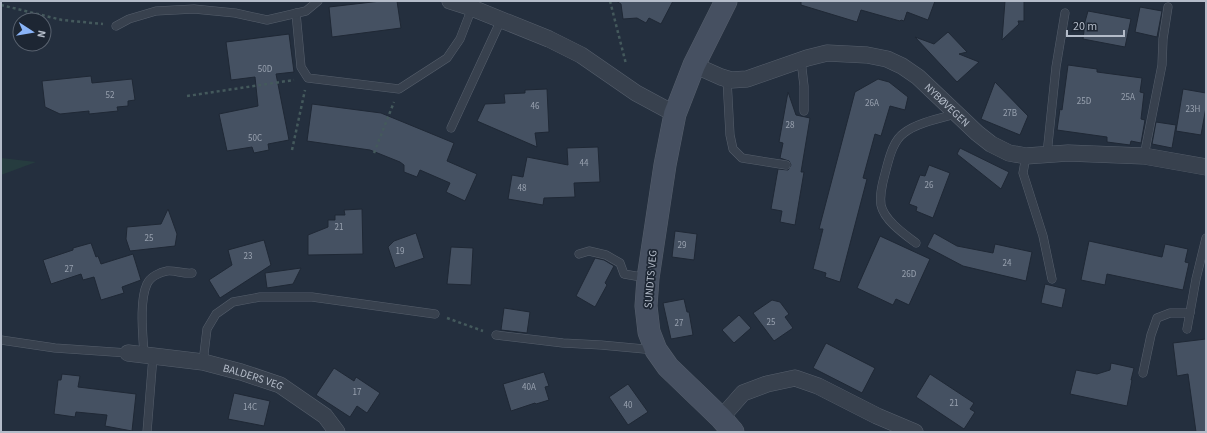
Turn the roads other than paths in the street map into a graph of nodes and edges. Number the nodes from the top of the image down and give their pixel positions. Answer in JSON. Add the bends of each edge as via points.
{"nodes":[{"id":1,"x":318,"y":1,"type":"edge"},
{"id":2,"x":450,"y":1,"type":"edge"},
{"id":3,"x":726,"y":1,"type":"edge"},
{"id":4,"x":1168,"y":7,"type":"dead end"},
{"id":5,"x":472,"y":8,"type":"junction"},
{"id":6,"x":296,"y":13,"type":"junction"},
{"id":7,"x":1065,"y":14,"type":"dead end"},
{"id":8,"x":501,"y":20,"type":"junction"},
{"id":9,"x":116,"y":26,"type":"road end"},
{"id":10,"x":801,"y":60,"type":"junction"},
{"id":11,"x":694,"y":65,"type":"junction"},
{"id":12,"x":727,"y":79,"type":"junction"},
{"id":13,"x":804,"y":111,"type":"dead end"},
{"id":14,"x":675,"y":114,"type":"junction"},
{"id":15,"x":956,"y":114,"type":"junction"},
{"id":16,"x":452,"y":128,"type":"dead end"},
{"id":17,"x":1047,"y":154,"type":"junction"},
{"id":18,"x":1026,"y":156,"type":"junction"},
{"id":19,"x":1144,"y":156,"type":"junction"},
{"id":20,"x":786,"y":165,"type":"dead end"},
{"id":21,"x":1206,"y":167,"type":"edge"},
{"id":22,"x":1206,"y":238,"type":"edge"},
{"id":23,"x":916,"y":243,"type":"dead end"},
{"id":24,"x":579,"y":254,"type":"dead end"},
{"id":25,"x":192,"y":274,"type":"dead end"},
{"id":26,"x":648,"y":278,"type":"junction"},
{"id":27,"x":1052,"y":279,"type":"dead end"},
{"id":28,"x":1190,"y":313,"type":"junction"},
{"id":29,"x":435,"y":314,"type":"road end"},
{"id":30,"x":1188,"y":329,"type":"dead end"},
{"id":31,"x":496,"y":335,"type":"road end"},
{"id":32,"x":1,"y":340,"type":"edge"},
{"id":33,"x":656,"y":350,"type":"junction"},
{"id":34,"x":128,"y":353,"type":"joint"},
{"id":35,"x":148,"y":356,"type":"junction"},
{"id":36,"x":203,"y":362,"type":"junction"},
{"id":37,"x":1143,"y":373,"type":"dead end"},
{"id":38,"x":727,"y":425,"type":"edge"},
{"id":39,"x":147,"y":432,"type":"edge"},
{"id":40,"x":337,"y":432,"type":"edge"},
{"id":41,"x":915,"y":432,"type":"edge"}],
"edges":[{"from":1,"to":6,"type":"lane","via":[[306,11]]},
{"from":2,"to":5,"type":"street"},
{"from":3,"to":11,"type":"street","name":"SUNDTS VEG"},
{"from":4,"to":19,"type":"lane","via":[[1162,65]]},
{"from":5,"to":6,"type":"lane","via":[[460,39],[447,58],[399,89],[308,78],[301,67]]},
{"from":5,"to":8,"type":"street"},
{"from":6,"to":9,"type":"lane","via":[[267,20],[235,13],[194,9],[156,11]]},
{"from":7,"to":17,"type":"lane","via":[[1056,67]]},
{"from":8,"to":14,"type":"street","via":[[581,55],[636,93]]},
{"from":8,"to":16,"type":"lane"},
{"from":10,"to":12,"type":"street","name":"NYBØVEGEN","via":[[747,79]]},
{"from":10,"to":13,"type":"lane"},
{"from":10,"to":15,"type":"street","name":"NYBØVEGEN","via":[[827,54],[867,55],[887,59],[918,77]]},
{"from":11,"to":12,"type":"street","name":"NYBØVEGEN"},
{"from":11,"to":14,"type":"street","name":"SUNDTS VEG"},
{"from":12,"to":20,"type":"lane","via":[[730,135],[734,149],[742,158]]},
{"from":14,"to":26,"type":"street","name":"SUNDTS VEG"},
{"from":15,"to":18,"type":"street","name":"NYBØVEGEN","via":[[991,144],[1009,153]]},
{"from":15,"to":23,"type":"lane","via":[[917,126],[904,133],[896,141],[890,157],[881,188],[881,206],[895,227]]},
{"from":17,"to":18,"type":"street","name":"NYBØVEGEN"},
{"from":17,"to":19,"type":"street","name":"NYBØVEGEN"},
{"from":18,"to":27,"type":"lane","via":[[1024,172],[1043,236]]},
{"from":19,"to":21,"type":"street","name":"NYBØVEGEN"},
{"from":22,"to":28,"type":"lane"},
{"from":24,"to":26,"type":"lane","via":[[589,251],[606,255],[620,263],[624,274]]},
{"from":25,"to":35,"type":"lane","via":[[166,271],[154,276],[147,284],[143,310]]},
{"from":26,"to":33,"type":"street","name":"SUNDTS VEG","via":[[646,306],[649,332]]},
{"from":28,"to":30,"type":"lane"},
{"from":28,"to":37,"type":"lane","via":[[1170,313],[1157,318]]},
{"from":29,"to":36,"type":"lane","via":[[312,297],[260,297],[233,302],[216,314],[207,329]]},
{"from":31,"to":33,"type":"lane"},
{"from":32,"to":34,"type":"lane","name":"BALDERS VEG","via":[[55,348]]},
{"from":33,"to":38,"type":"street","name":"SUNDTS VEG","via":[[668,367]]},
{"from":34,"to":35,"type":"street","name":"BALDERS VEG"},
{"from":35,"to":36,"type":"street","name":"BALDERS VEG"},
{"from":35,"to":39,"type":"lane"},
{"from":36,"to":40,"type":"street","name":"BALDERS VEG","via":[[280,385],[325,416]]},
{"from":38,"to":41,"type":"street","name":"SUNDTS VEG","via":[[743,393],[767,384],[796,378]]}]}
